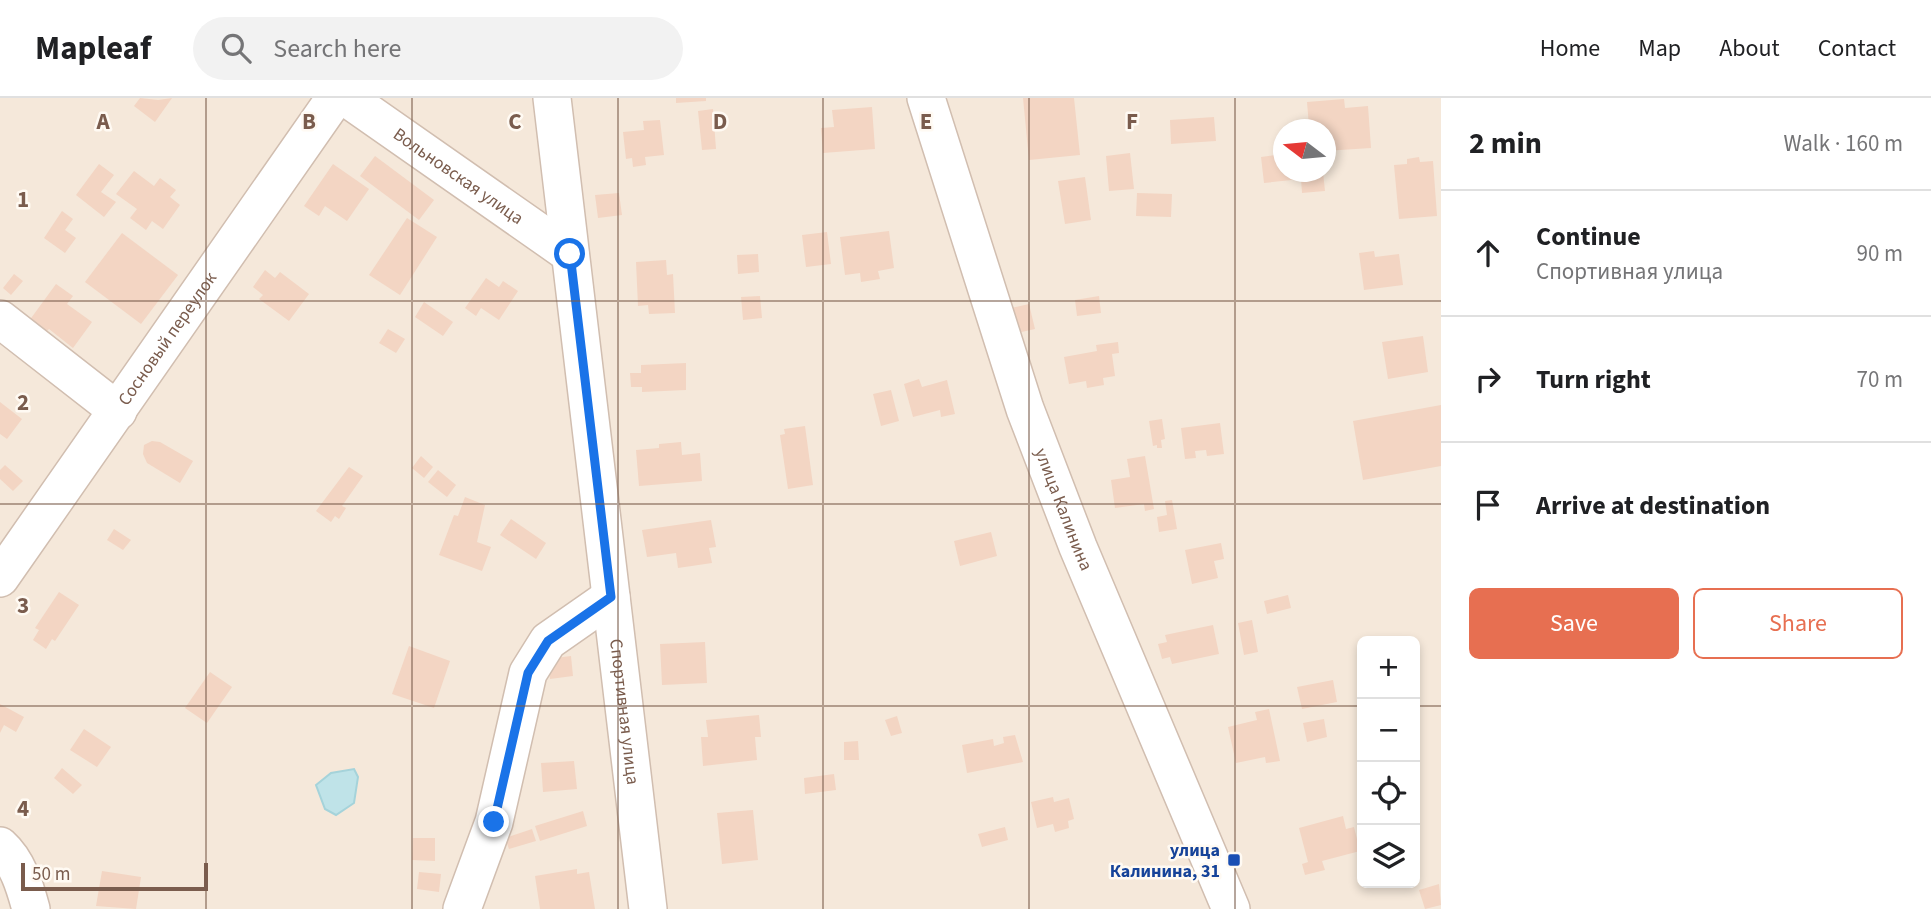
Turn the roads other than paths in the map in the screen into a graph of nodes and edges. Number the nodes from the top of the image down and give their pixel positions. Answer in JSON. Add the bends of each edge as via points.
{"nodes":[{"id":1,"x":335,"y":98,"type":"edge"},
{"id":2,"x":346,"y":98,"type":"edge"},
{"id":3,"x":552,"y":98,"type":"edge"},
{"id":4,"x":926,"y":98,"type":"edge"},
{"id":5,"x":570,"y":254,"type":"junction"},
{"id":6,"x":0,"y":319,"type":"edge"},
{"id":7,"x":118,"y":411,"type":"junction"},
{"id":8,"x":0,"y":578,"type":"edge"},
{"id":9,"x":611,"y":597,"type":"junction"},
{"id":10,"x":0,"y":846,"type":"edge"},
{"id":11,"x":31,"y":909,"type":"edge"},
{"id":12,"x":462,"y":909,"type":"edge"},
{"id":13,"x":648,"y":909,"type":"edge"},
{"id":14,"x":1231,"y":909,"type":"edge"}],
"edges":[{"from":1,"to":7,"type":"street","name":"Сосновый переулок"},
{"from":2,"to":5,"type":"street","name":"Вольновская улица"},
{"from":3,"to":5,"type":"street","name":"Спортивная улица"},
{"from":4,"to":14,"type":"street","name":"улица Калинина","via":[[1025,410]]},
{"from":5,"to":9,"type":"street","name":"Спортивная улица"},
{"from":6,"to":7,"type":"street"},
{"from":7,"to":8,"type":"street","name":"Сосновый переулок"},
{"from":9,"to":12,"type":"street","via":[[548,641],[528,673],[494,822]]},
{"from":9,"to":13,"type":"street","name":"Спортивная улица"},
{"from":10,"to":11,"type":"street","via":[[24,883]]}]}
